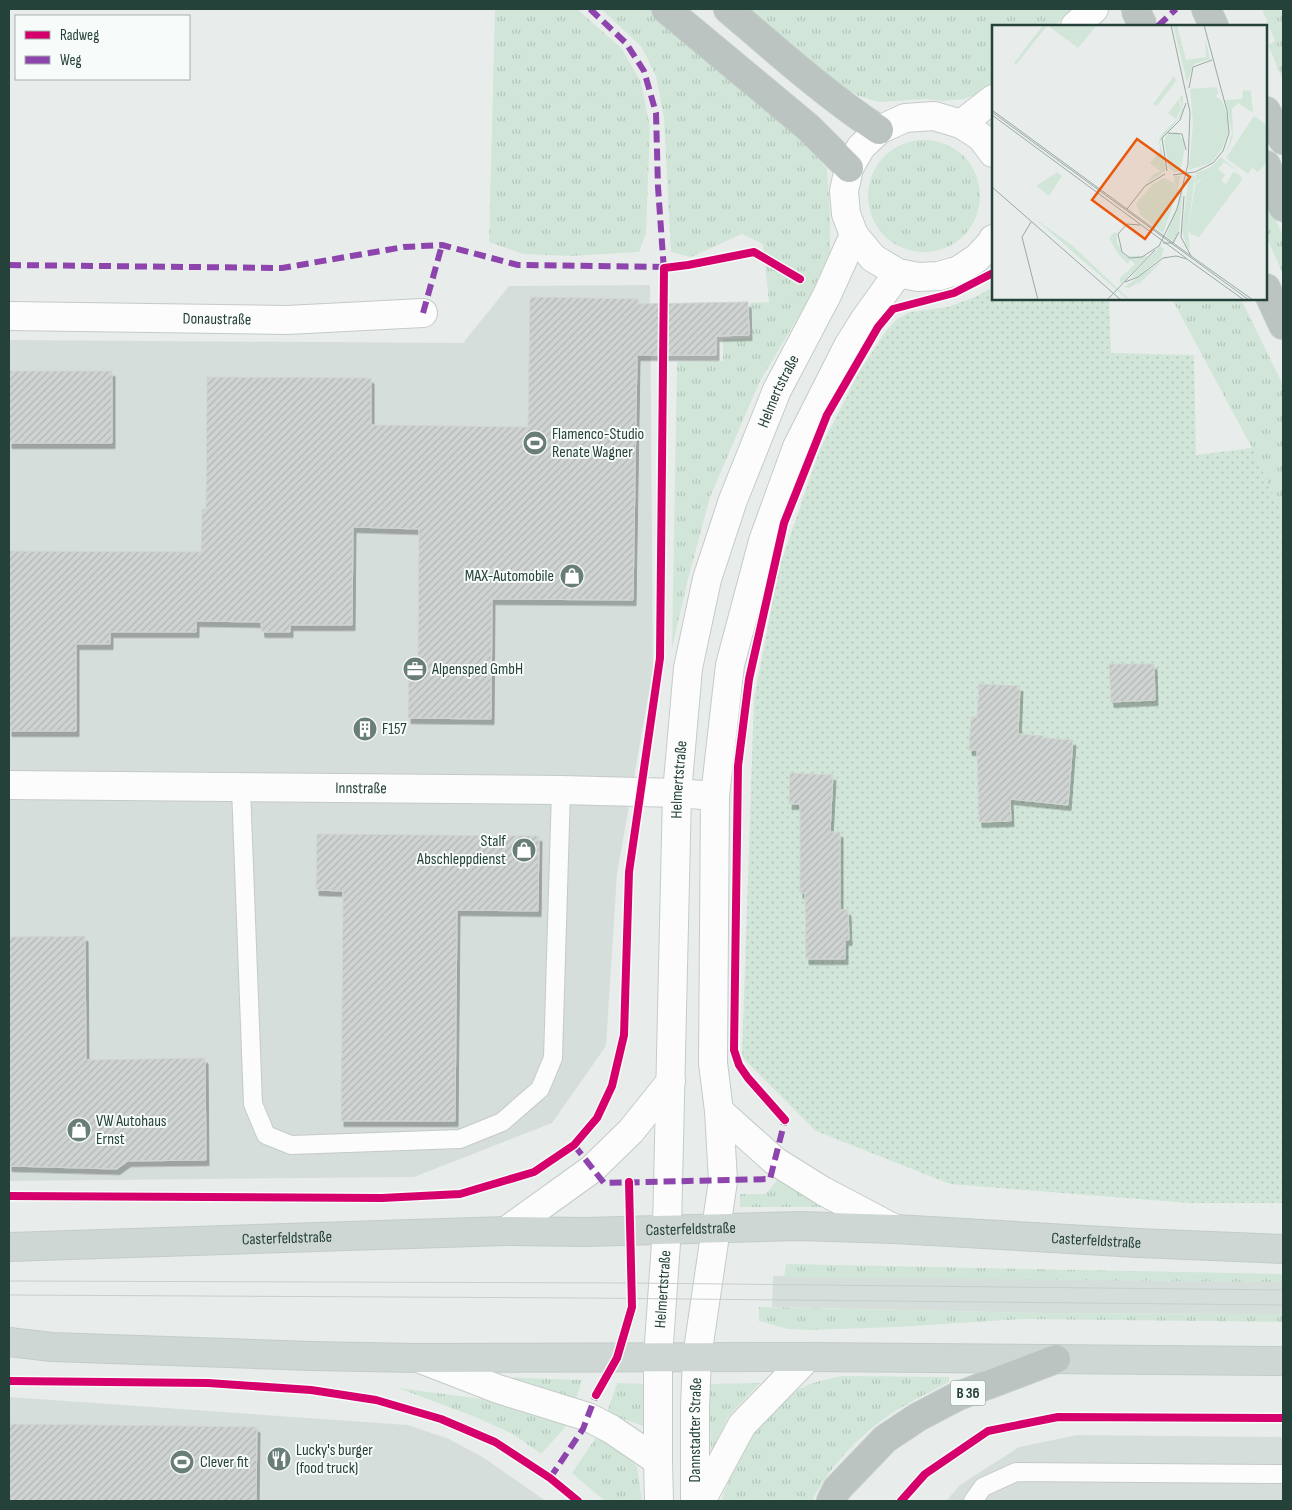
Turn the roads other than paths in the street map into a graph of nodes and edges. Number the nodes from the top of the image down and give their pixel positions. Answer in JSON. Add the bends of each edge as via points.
{"nodes":[{"id":1,"x":666,"y":9,"type":"edge"},
{"id":2,"x":728,"y":9,"type":"edge"},
{"id":3,"x":1094,"y":9,"type":"edge"},
{"id":4,"x":1135,"y":9,"type":"edge"},
{"id":5,"x":1146,"y":9,"type":"edge"},
{"id":6,"x":1076,"y":25,"type":"edge"},
{"id":7,"x":1128,"y":25,"type":"edge"},
{"id":8,"x":1143,"y":25,"type":"edge"},
{"id":9,"x":992,"y":100,"type":"edge"},
{"id":10,"x":1267,"y":112,"type":"edge"},
{"id":11,"x":961,"y":124,"type":"junction"},
{"id":12,"x":879,"y":130,"type":"junction"},
{"id":13,"x":1283,"y":140,"type":"edge"},
{"id":14,"x":992,"y":152,"type":"edge"},
{"id":15,"x":1267,"y":167,"type":"edge"},
{"id":16,"x":849,"y":168,"type":"junction"},
{"id":17,"x":1283,"y":207,"type":"edge"},
{"id":18,"x":854,"y":235,"type":"junction"},
{"id":19,"x":992,"y":243,"type":"edge"},
{"id":20,"x":898,"y":273,"type":"junction"},
{"id":21,"x":1267,"y":290,"type":"edge"},
{"id":22,"x":423,"y":312,"type":"dead end"},
{"id":23,"x":9,"y":316,"type":"edge"},
{"id":24,"x":1283,"y":325,"type":"edge"},
{"id":25,"x":9,"y":785,"type":"edge"},
{"id":26,"x":241,"y":788,"type":"junction"},
{"id":27,"x":561,"y":790,"type":"junction"},
{"id":28,"x":677,"y":793,"type":"junction"},
{"id":29,"x":715,"y":796,"type":"junction"},
{"id":30,"x":671,"y":1081,"type":"junction"},
{"id":31,"x":719,"y":1111,"type":"junction"},
{"id":32,"x":716,"y":1228,"type":"junction"},
{"id":33,"x":667,"y":1229,"type":"junction"},
{"id":34,"x":895,"y":1229,"type":"junction"},
{"id":35,"x":506,"y":1231,"type":"junction"},
{"id":36,"x":9,"y":1247,"type":"edge"},
{"id":37,"x":1283,"y":1249,"type":"edge"},
{"id":38,"x":9,"y":1342,"type":"edge"},
{"id":39,"x":697,"y":1357,"type":"junction"},
{"id":40,"x":808,"y":1357,"type":"junction"},
{"id":41,"x":417,"y":1358,"type":"junction"},
{"id":42,"x":658,"y":1358,"type":"junction"},
{"id":43,"x":1056,"y":1359,"type":"junction"},
{"id":44,"x":1283,"y":1361,"type":"edge"},
{"id":45,"x":658,"y":1461,"type":"junction"},
{"id":46,"x":1283,"y":1474,"type":"edge"},
{"id":47,"x":659,"y":1501,"type":"edge"},
{"id":48,"x":695,"y":1501,"type":"edge"},
{"id":49,"x":701,"y":1501,"type":"edge"},
{"id":50,"x":831,"y":1501,"type":"edge"},
{"id":51,"x":973,"y":1501,"type":"edge"}],
"edges":[{"from":1,"to":16,"type":"highway","via":[[809,128]]},
{"from":2,"to":12,"type":"highway","via":[[818,86]]},
{"from":3,"to":6,"type":"street"},
{"from":4,"to":8,"type":"highway","bridge":true},
{"from":5,"to":7,"type":"street"},
{"from":9,"to":11,"type":"street"},
{"from":10,"to":13,"type":"highway"},
{"from":11,"to":12,"type":"street","via":[[934,116],[905,118]]},
{"from":11,"to":14,"type":"street","via":[[981,137]]},
{"from":12,"to":16,"type":"street","via":[[861,147]]},
{"from":15,"to":17,"type":"highway"},
{"from":16,"to":18,"type":"street","via":[[844,191],[846,214]]},
{"from":18,"to":20,"type":"street","via":[[873,258]]},
{"from":18,"to":28,"type":"street","name":"Helmertstraße","via":[[827,295],[777,390],[733,500],[707,579],[688,668]]},
{"from":19,"to":20,"type":"street","via":[[959,270],[939,276],[918,277]]},
{"from":20,"to":29,"type":"street","via":[[848,346],[797,447],[763,541],[730,666]]},
{"from":21,"to":24,"type":"highway"},
{"from":22,"to":23,"type":"street","name":"Donaustraße","via":[[287,320]]},
{"from":25,"to":26,"type":"street","name":"Innstraße"},
{"from":26,"to":27,"type":"street","name":"Innstraße"},
{"from":26,"to":27,"type":"lane","via":[[252,1104],[266,1135],[291,1145],[460,1139],[502,1122],[540,1089],[553,1058]]},
{"from":27,"to":28,"type":"street","name":"Innstraße"},
{"from":28,"to":29,"type":"street","name":"Innstraße"},
{"from":28,"to":30,"type":"street","name":"Helmertstraße"},
{"from":29,"to":31,"type":"street","via":[[713,1063]]},
{"from":30,"to":33,"type":"street","name":"Helmertstraße"},
{"from":30,"to":35,"type":"street","via":[[631,1131],[592,1169]]},
{"from":31,"to":32,"type":"street","via":[[723,1181]]},
{"from":31,"to":34,"type":"street","via":[[775,1161]]},
{"from":32,"to":33,"type":"main road","name":"Casterfeldstraße"},
{"from":32,"to":34,"type":"main road","name":"Casterfeldstraße"},
{"from":32,"to":39,"type":"street"},
{"from":33,"to":35,"type":"main road","name":"Casterfeldstraße"},
{"from":33,"to":42,"type":"street","name":"Helmertstraße"},
{"from":34,"to":37,"type":"main road","name":"Casterfeldstraße"},
{"from":35,"to":36,"type":"main road","name":"Casterfeldstraße"},
{"from":38,"to":41,"type":"main road","via":[[52,1347]]},
{"from":39,"to":40,"type":"main road"},
{"from":39,"to":42,"type":"main road"},
{"from":39,"to":48,"type":"street","name":"Dannstadter Straße"},
{"from":40,"to":43,"type":"main road"},
{"from":40,"to":49,"type":"street","via":[[742,1424]]},
{"from":41,"to":42,"type":"main road"},
{"from":41,"to":45,"type":"street","via":[[498,1389],[588,1417]]},
{"from":42,"to":45,"type":"street"},
{"from":43,"to":44,"type":"main road","number":"B 36"},
{"from":43,"to":50,"type":"highway","number":"B 36","via":[[958,1396],[918,1416],[885,1439]]},
{"from":45,"to":47,"type":"street"},
{"from":46,"to":51,"type":"lane","via":[[1016,1472],[983,1488]]}]}
